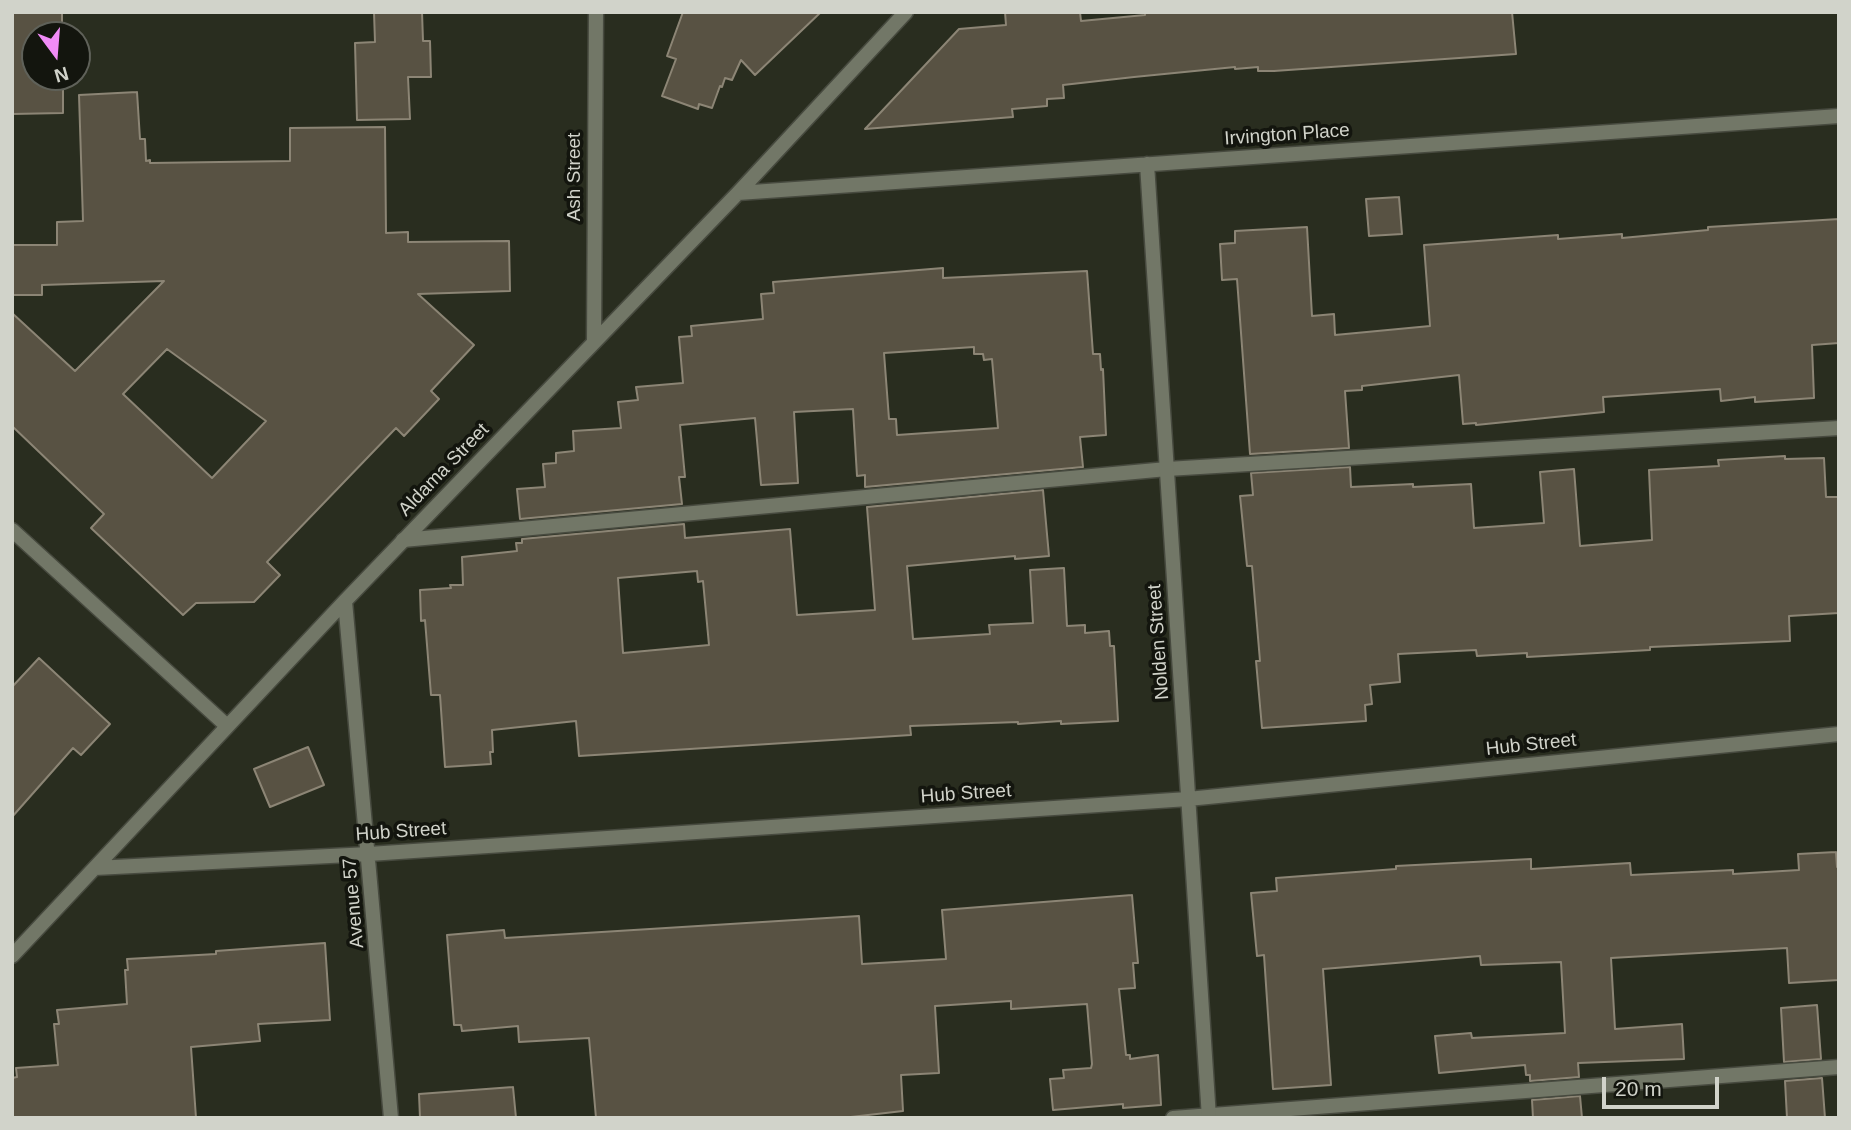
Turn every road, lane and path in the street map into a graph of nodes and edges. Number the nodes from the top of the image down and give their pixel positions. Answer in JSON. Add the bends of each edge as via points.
{"nodes":[{"id":1,"x":596,"y":12,"type":"edge"},
{"id":2,"x":906,"y":12,"type":"edge"},
{"id":3,"x":1839,"y":117,"type":"edge"},
{"id":4,"x":1147,"y":164,"type":"junction"},
{"id":5,"x":738,"y":193,"type":"junction"},
{"id":6,"x":594,"y":341,"type":"junction"},
{"id":7,"x":1839,"y":428,"type":"edge"},
{"id":8,"x":1167,"y":469,"type":"junction"},
{"id":9,"x":12,"y":530,"type":"edge"},
{"id":10,"x":403,"y":540,"type":"junction"},
{"id":11,"x":345,"y":601,"type":"junction"},
{"id":12,"x":228,"y":726,"type":"junction"},
{"id":13,"x":1839,"y":734,"type":"edge"},
{"id":14,"x":1188,"y":799,"type":"junction"},
{"id":15,"x":369,"y":853,"type":"junction"},
{"id":16,"x":94,"y":869,"type":"junction"},
{"id":17,"x":12,"y":956,"type":"edge"},
{"id":18,"x":1839,"y":1067,"type":"edge"},
{"id":19,"x":1208,"y":1116,"type":"edge"},
{"id":20,"x":391,"y":1118,"type":"edge"},
{"id":21,"x":1173,"y":1118,"type":"edge"}],
"edges":[{"from":1,"to":6,"type":"street","name":"Ash Street"},
{"from":2,"to":5,"type":"street","name":"Aldama Street"},
{"from":3,"to":4,"type":"street","name":"Irvington Place"},
{"from":4,"to":5,"type":"street","name":"Irvington Place"},
{"from":4,"to":8,"type":"street","name":"Nolden Street"},
{"from":5,"to":6,"type":"street","name":"Aldama Street"},
{"from":6,"to":10,"type":"street","name":"Aldama Street"},
{"from":7,"to":8,"type":"street"},
{"from":8,"to":10,"type":"street"},
{"from":8,"to":14,"type":"street","name":"Nolden Street"},
{"from":9,"to":12,"type":"street"},
{"from":10,"to":11,"type":"street","name":"Aldama Street"},
{"from":11,"to":12,"type":"street","name":"Aldama Street"},
{"from":11,"to":15,"type":"street","name":"Avenue 57"},
{"from":12,"to":16,"type":"street","name":"Aldama Street"},
{"from":13,"to":14,"type":"street","name":"Hub Street"},
{"from":14,"to":15,"type":"street","name":"Hub Street"},
{"from":14,"to":19,"type":"street","name":"Nolden Street"},
{"from":15,"to":16,"type":"street","name":"Hub Street"},
{"from":15,"to":20,"type":"street","name":"Avenue 57"},
{"from":16,"to":17,"type":"street","name":"Aldama Street"},
{"from":18,"to":19,"type":"street"},
{"from":19,"to":21,"type":"street"}]}
